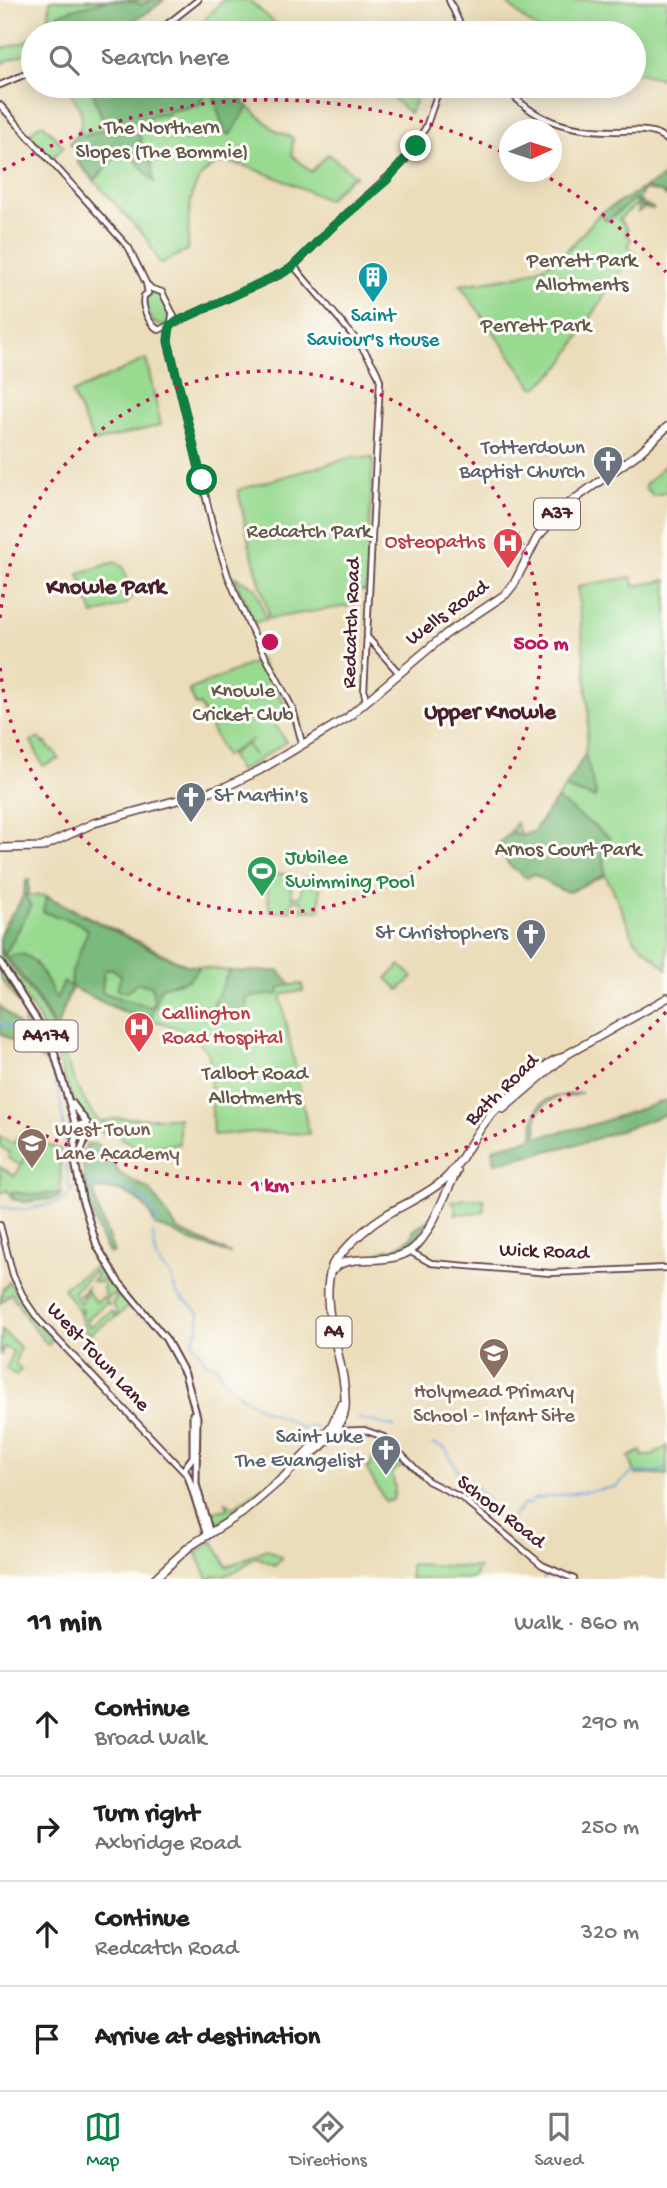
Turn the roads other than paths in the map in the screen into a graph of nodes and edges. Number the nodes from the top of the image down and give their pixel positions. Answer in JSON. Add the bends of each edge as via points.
{"nodes":[{"id":1,"x":198,"y":0,"type":"edge"},
{"id":2,"x":449,"y":0,"type":"edge"},
{"id":3,"x":171,"y":21,"type":"edge"},
{"id":4,"x":459,"y":21,"type":"edge"},
{"id":5,"x":21,"y":76,"type":"edge"},
{"id":6,"x":0,"y":85,"type":"edge"},
{"id":7,"x":436,"y":98,"type":"edge"},
{"id":8,"x":516,"y":98,"type":"edge"},
{"id":9,"x":0,"y":105,"type":"edge"},
{"id":10,"x":667,"y":140,"type":"edge"},
{"id":11,"x":294,"y":266,"type":"junction"},
{"id":12,"x":146,"y":283,"type":"junction"},
{"id":13,"x":154,"y":290,"type":"junction"},
{"id":14,"x":148,"y":293,"type":"junction"},
{"id":15,"x":172,"y":315,"type":"junction"},
{"id":16,"x":180,"y":321,"type":"junction"},
{"id":17,"x":170,"y":325,"type":"junction"},
{"id":18,"x":160,"y":330,"type":"junction"},
{"id":19,"x":168,"y":341,"type":"junction"},
{"id":20,"x":667,"y":427,"type":"edge"},
{"id":21,"x":370,"y":644,"type":"junction"},
{"id":22,"x":399,"y":673,"type":"junction"},
{"id":23,"x":367,"y":701,"type":"junction"},
{"id":24,"x":302,"y":743,"type":"junction"},
{"id":25,"x":0,"y":848,"type":"edge"},
{"id":26,"x":0,"y":962,"type":"edge"},
{"id":27,"x":667,"y":998,"type":"edge"},
{"id":28,"x":67,"y":1094,"type":"junction"},
{"id":29,"x":89,"y":1126,"type":"junction"},
{"id":30,"x":76,"y":1132,"type":"junction"},
{"id":31,"x":85,"y":1139,"type":"junction"},
{"id":32,"x":460,"y":1162,"type":"junction"},
{"id":33,"x":77,"y":1172,"type":"junction"},
{"id":34,"x":429,"y":1192,"type":"junction"},
{"id":35,"x":444,"y":1196,"type":"junction"},
{"id":36,"x":0,"y":1224,"type":"edge"},
{"id":37,"x":359,"y":1237,"type":"junction"},
{"id":38,"x":421,"y":1241,"type":"junction"},
{"id":39,"x":409,"y":1251,"type":"junction"},
{"id":40,"x":423,"y":1257,"type":"junction"},
{"id":41,"x":358,"y":1261,"type":"junction"},
{"id":42,"x":332,"y":1267,"type":"junction"},
{"id":43,"x":667,"y":1268,"type":"edge"},
{"id":44,"x":338,"y":1427,"type":"junction"},
{"id":45,"x":174,"y":1463,"type":"junction"},
{"id":46,"x":192,"y":1467,"type":"junction"},
{"id":47,"x":187,"y":1475,"type":"junction"},
{"id":48,"x":207,"y":1519,"type":"junction"},
{"id":49,"x":227,"y":1523,"type":"junction"},
{"id":50,"x":218,"y":1527,"type":"junction"},
{"id":51,"x":209,"y":1535,"type":"junction"},
{"id":52,"x":156,"y":1579,"type":"edge"},
{"id":53,"x":575,"y":1579,"type":"edge"}],
"edges":[{"from":1,"to":3,"type":"street"},
{"from":2,"to":4,"type":"street"},
{"from":5,"to":6,"type":"street"},
{"from":7,"to":11,"type":"street","via":[[426,127],[402,164]]},
{"from":8,"to":10,"type":"street","via":[[527,109],[554,122],[597,130],[645,131]]},
{"from":9,"to":12,"type":"street","via":[[130,248]]},
{"from":11,"to":16,"type":"street"},
{"from":11,"to":21,"type":"street","name":"Redcatch Road","via":[[360,347],[380,382]]},
{"from":12,"to":13,"type":"street"},
{"from":12,"to":14,"type":"street"},
{"from":13,"to":14,"type":"street"},
{"from":13,"to":15,"type":"street","via":[[162,292]]},
{"from":14,"to":18,"type":"street","via":[[142,304]]},
{"from":15,"to":16,"type":"street"},
{"from":15,"to":17,"type":"street"},
{"from":16,"to":17,"type":"street"},
{"from":17,"to":18,"type":"street"},
{"from":17,"to":19,"type":"street"},
{"from":18,"to":19,"type":"street"},
{"from":19,"to":24,"type":"street","via":[[228,576],[293,709]]},
{"from":20,"to":22,"type":"highway","name":"Wells Road","number":"A37","via":[[565,506],[537,538],[506,594]]},
{"from":21,"to":22,"type":"street"},
{"from":21,"to":23,"type":"street","name":"Redcatch Road"},
{"from":22,"to":23,"type":"highway","name":"Wells Road","number":"A37"},
{"from":23,"to":24,"type":"highway","name":"Wells Road","number":"A37"},
{"from":24,"to":25,"type":"highway","name":"Wells Road","number":"A37","via":[[212,792],[94,823],[36,849]]},
{"from":26,"to":28,"type":"main road","number":"A4174","via":[[46,1036]]},
{"from":27,"to":32,"type":"highway","name":"Bath Road","via":[[562,1058],[486,1125]]},
{"from":28,"to":29,"type":"main road","number":"A4174"},
{"from":28,"to":30,"type":"main road","number":"A4174"},
{"from":29,"to":30,"type":"main road","via":[[82,1123]]},
{"from":29,"to":31,"type":"main road","number":"A4174","via":[[91,1133]]},
{"from":30,"to":31,"type":"main road"},
{"from":30,"to":33,"type":"main road","number":"A4174"},
{"from":31,"to":33,"type":"main road","number":"A4174"},
{"from":32,"to":34,"type":"highway"},
{"from":32,"to":35,"type":"highway","name":"Bath Road"},
{"from":33,"to":46,"type":"main road","number":"A4174","via":[[97,1246],[118,1281],[166,1339],[185,1374],[198,1429]]},
{"from":34,"to":35,"type":"highway","via":[[441,1190]]},
{"from":34,"to":37,"type":"highway","via":[[386,1215]]},
{"from":35,"to":38,"type":"highway","name":"Bath Road"},
{"from":36,"to":45,"type":"street","name":"West Town Lane","via":[[13,1275],[38,1319]]},
{"from":37,"to":41,"type":"highway","via":[[349,1252]]},
{"from":37,"to":42,"type":"highway"},
{"from":38,"to":39,"type":"highway"},
{"from":38,"to":40,"type":"street"},
{"from":39,"to":40,"type":"street","name":"Wick Road"},
{"from":39,"to":41,"type":"highway","via":[[396,1258]]},
{"from":40,"to":43,"type":"street","name":"Wick Road","via":[[431,1263],[550,1273]]},
{"from":41,"to":42,"type":"highway"},
{"from":42,"to":44,"type":"highway","number":"A4","via":[[329,1303],[344,1402]]},
{"from":44,"to":49,"type":"highway","number":"A4","via":[[311,1455]]},
{"from":44,"to":53,"type":"street","name":"School Road","via":[[379,1434],[411,1467],[462,1498],[542,1565]]},
{"from":45,"to":46,"type":"street"},
{"from":45,"to":47,"type":"street","name":"West Town Lane"},
{"from":46,"to":47,"type":"main road","number":"A4174"},
{"from":46,"to":47,"type":"main road"},
{"from":46,"to":48,"type":"main road","number":"A4174"},
{"from":47,"to":51,"type":"main road","name":"West Town Lane","number":"A4174"},
{"from":48,"to":50,"type":"main road"},
{"from":48,"to":51,"type":"main road","number":"A4174"},
{"from":49,"to":50,"type":"highway","number":"A4"},
{"from":49,"to":51,"type":"highway","number":"A4"},
{"from":50,"to":51,"type":"highway","number":"A4"},
{"from":51,"to":52,"type":"highway","number":"A4"}]}
